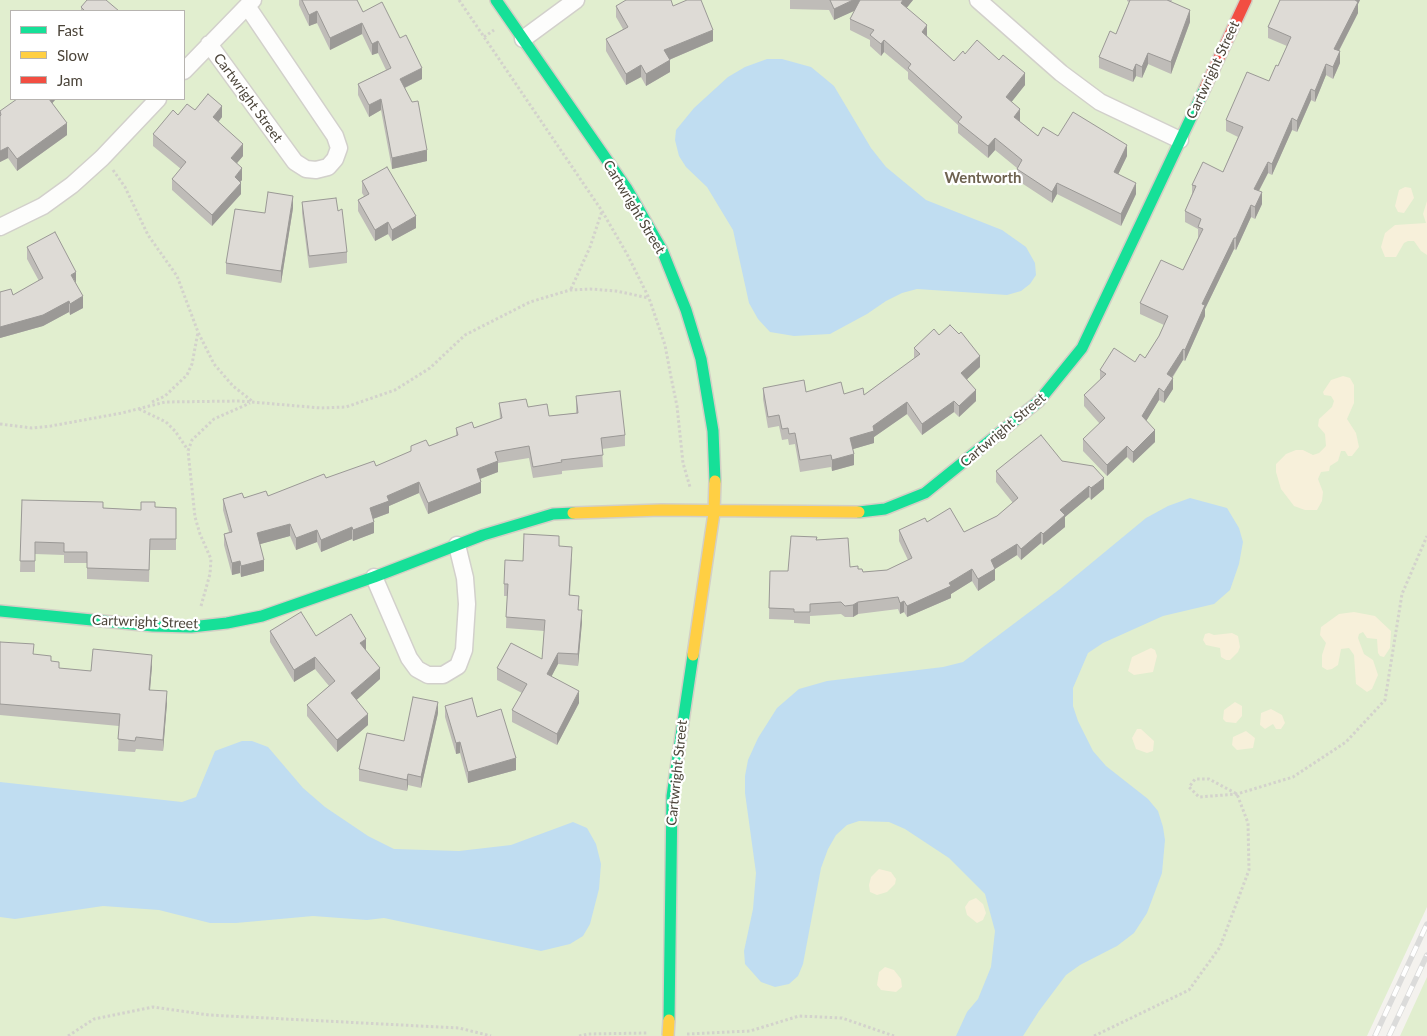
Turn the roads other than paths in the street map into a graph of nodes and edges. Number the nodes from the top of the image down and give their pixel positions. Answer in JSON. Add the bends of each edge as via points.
{"nodes":[{"id":1,"x":496,"y":0,"type":"edge"},
{"id":2,"x":576,"y":0,"type":"edge"},
{"id":3,"x":978,"y":0,"type":"edge"},
{"id":4,"x":1246,"y":0,"type":"edge"},
{"id":5,"x":250,"y":3,"type":"edge"},
{"id":6,"x":523,"y":39,"type":"junction"},
{"id":7,"x":209,"y":44,"type":"junction"},
{"id":8,"x":185,"y":70,"type":"edge"},
{"id":9,"x":157,"y":100,"type":"edge"},
{"id":10,"x":1180,"y":140,"type":"junction"},
{"id":11,"x":0,"y":227,"type":"edge"},
{"id":12,"x":714,"y":512,"type":"junction"},
{"id":13,"x":457,"y":545,"type":"junction"},
{"id":14,"x":374,"y":577,"type":"junction"},
{"id":15,"x":0,"y":611,"type":"edge"},
{"id":16,"x":668,"y":1036,"type":"edge"}],
"edges":[{"from":1,"to":6,"type":"street","name":"Cartwright Street"},
{"from":2,"to":6,"type":"street"},
{"from":3,"to":10,"type":"street","via":[[1061,73],[1100,102]]},
{"from":4,"to":10,"type":"street","name":"Cartwright Street"},
{"from":5,"to":7,"type":"street","name":"Cartwright Street"},
{"from":5,"to":7,"type":"street","name":"Cartwright Street","via":[[335,136],[338,148],[328,167],[306,169],[295,162]]},
{"from":6,"to":12,"type":"street","name":"Cartwright Street","via":[[627,189],[662,250],[686,310],[700,359],[713,431]]},
{"from":7,"to":8,"type":"street","name":"Cartwright Street"},
{"from":9,"to":11,"type":"street","via":[[72,186],[43,206]]},
{"from":10,"to":12,"type":"street","name":"Cartwright Street","via":[[1082,348],[1039,401],[943,481],[925,493],[886,509],[854,513]]},
{"from":12,"to":13,"type":"street","name":"Cartwright Street","via":[[661,510],[553,514]]},
{"from":12,"to":16,"type":"street","name":"Cartwright Street","bridge":true,"via":[[672,796]]},
{"from":13,"to":14,"type":"street","name":"Cartwright Street"},
{"from":13,"to":14,"type":"street","via":[[467,604],[464,650],[458,666],[443,675],[428,675],[417,669],[409,658]]},
{"from":14,"to":15,"type":"street","name":"Cartwright Street","via":[[262,616],[199,626],[102,622]]}]}
